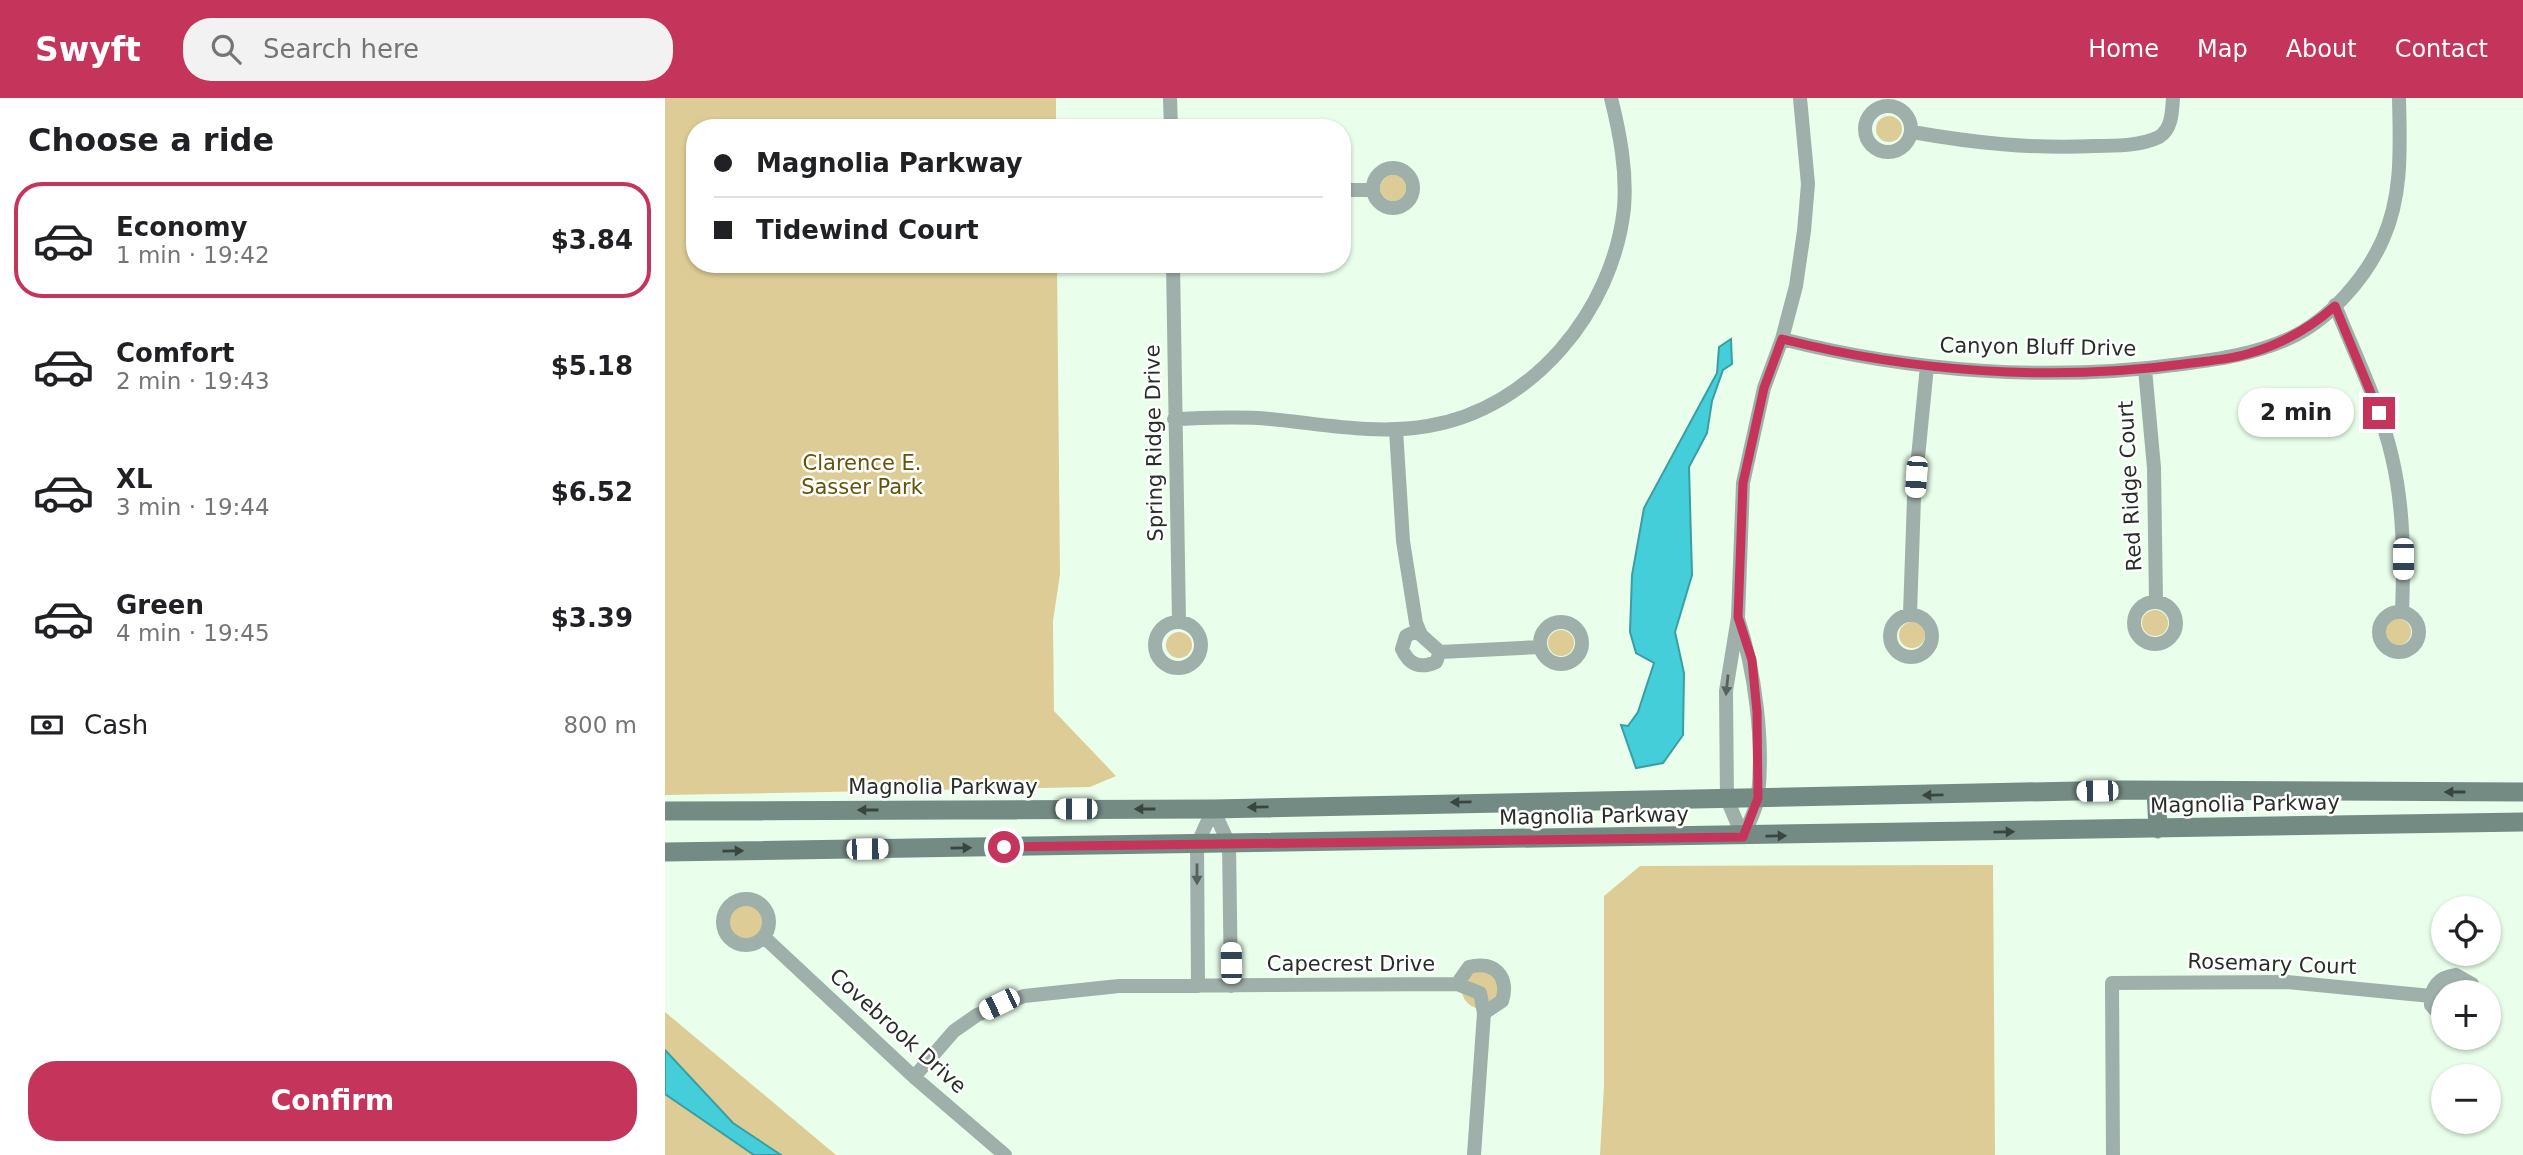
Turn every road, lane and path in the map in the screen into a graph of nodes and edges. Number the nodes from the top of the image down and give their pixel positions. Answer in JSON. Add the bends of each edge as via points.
{"nodes":[{"id":1,"x":1170,"y":98,"type":"edge"},
{"id":2,"x":1611,"y":98,"type":"edge"},
{"id":3,"x":1800,"y":98,"type":"edge"},
{"id":4,"x":2173,"y":98,"type":"edge"},
{"id":5,"x":2399,"y":98,"type":"edge"},
{"id":6,"x":1171,"y":119,"type":"edge"},
{"id":7,"x":1912,"y":132,"type":"dead end"},
{"id":8,"x":1351,"y":190,"type":"edge"},
{"id":9,"x":1372,"y":190,"type":"dead end"},
{"id":10,"x":1173,"y":273,"type":"edge"},
{"id":11,"x":2335,"y":306,"type":"junction"},
{"id":12,"x":1782,"y":339,"type":"junction"},
{"id":13,"x":1927,"y":366,"type":"junction"},
{"id":14,"x":2145,"y":369,"type":"junction"},
{"id":15,"x":1174,"y":419,"type":"junction"},
{"id":16,"x":1396,"y":430,"type":"junction"},
{"id":17,"x":2155,"y":601,"type":"dead end"},
{"id":18,"x":2402,"y":612,"type":"dead end"},
{"id":19,"x":1910,"y":614,"type":"dead end"},
{"id":20,"x":1738,"y":617,"type":"junction"},
{"id":21,"x":1179,"y":622,"type":"dead end"},
{"id":22,"x":1418,"y":630,"type":"junction"},
{"id":23,"x":1540,"y":647,"type":"dead end"},
{"id":24,"x":1440,"y":652,"type":"junction"},
{"id":25,"x":2156,"y":791,"type":"junction"},
{"id":26,"x":2523,"y":792,"type":"edge"},
{"id":27,"x":1758,"y":798,"type":"junction"},
{"id":28,"x":1727,"y":799,"type":"junction"},
{"id":29,"x":1213,"y":808,"type":"junction"},
{"id":30,"x":665,"y":811,"type":"edge"},
{"id":31,"x":2523,"y":822,"type":"edge"},
{"id":32,"x":2158,"y":829,"type":"junction"},
{"id":33,"x":1743,"y":837,"type":"junction"},
{"id":34,"x":1229,"y":844,"type":"junction"},
{"id":35,"x":1197,"y":845,"type":"junction"},
{"id":36,"x":665,"y":852,"type":"edge"},
{"id":37,"x":764,"y":937,"type":"dead end"},
{"id":38,"x":2442,"y":980,"type":"edge"},
{"id":39,"x":2465,"y":980,"type":"edge"},
{"id":40,"x":1457,"y":984,"type":"junction"},
{"id":41,"x":1198,"y":986,"type":"junction"},
{"id":42,"x":1231,"y":986,"type":"junction"},
{"id":43,"x":2431,"y":996,"type":"edge"},
{"id":44,"x":1484,"y":1013,"type":"junction"},
{"id":45,"x":914,"y":1077,"type":"junction"},
{"id":46,"x":1005,"y":1155,"type":"edge"},
{"id":47,"x":1473,"y":1155,"type":"edge"},
{"id":48,"x":2113,"y":1155,"type":"edge"}],
"edges":[{"from":1,"to":6,"type":"street"},
{"from":2,"to":16,"type":"street","via":[[1624,167],[1624,206],[1619,239],[1596,299],[1553,357],[1492,405],[1453,421]]},
{"from":3,"to":12,"type":"street","via":[[1808,184],[1796,286]]},
{"from":4,"to":7,"type":"street","via":[[2169,125],[2160,136],[2141,142],[2045,148],[1987,145]]},
{"from":5,"to":11,"type":"street","name":"Canyon Bluff Drive","via":[[2400,171],[2394,206],[2383,240]]},
{"from":8,"to":9,"type":"street"},
{"from":10,"to":15,"type":"street","name":"Spring Ridge Drive"},
{"from":11,"to":14,"type":"street","name":"Canyon Bluff Drive","via":[[2292,337],[2247,355]]},
{"from":11,"to":18,"type":"street","via":[[2392,455],[2403,538]]},
{"from":12,"to":13,"type":"street","name":"Canyon Bluff Drive"},
{"from":12,"to":20,"type":"street","via":[[1764,388],[1743,483]]},
{"from":13,"to":14,"type":"street","name":"Canyon Bluff Drive","via":[[1987,371]]},
{"from":13,"to":19,"type":"street","via":[[1914,498]]},
{"from":14,"to":17,"type":"street","name":"Red Ridge Court","via":[[2154,468]]},
{"from":15,"to":16,"type":"street","via":[[1266,418]]},
{"from":15,"to":21,"type":"street","name":"Spring Ridge Drive"},
{"from":16,"to":22,"type":"street","via":[[1403,541]]},
{"from":20,"to":27,"type":"street","via":[[1752,660]]},
{"from":20,"to":28,"type":"street","one_way":true,"via":[[1726,691]]},
{"from":22,"to":24,"type":"street"},
{"from":22,"to":24,"type":"street","via":[[1406,636],[1402,649],[1411,663],[1429,665]]},
{"from":23,"to":24,"type":"street"},
{"from":26,"to":25,"type":"main road","name":"Magnolia Parkway","one_way":true},
{"from":25,"to":27,"type":"main road","name":"Magnolia Parkway","one_way":true},
{"from":25,"to":32,"type":"main road"},
{"from":27,"to":28,"type":"main road","name":"Magnolia Parkway"},
{"from":27,"to":33,"type":"street"},
{"from":28,"to":29,"type":"main road","name":"Magnolia Parkway","one_way":true},
{"from":28,"to":33,"type":"street"},
{"from":29,"to":30,"type":"main road","name":"Magnolia Parkway","one_way":true},
{"from":29,"to":34,"type":"street"},
{"from":29,"to":35,"type":"street"},
{"from":31,"to":32,"type":"main road","name":"Magnolia Parkway"},
{"from":33,"to":32,"type":"main road","name":"Magnolia Parkway","one_way":true},
{"from":33,"to":34,"type":"main road","name":"Magnolia Parkway"},
{"from":34,"to":35,"type":"main road","name":"Magnolia Parkway"},
{"from":34,"to":42,"type":"street"},
{"from":36,"to":35,"type":"main road","name":"Magnolia Parkway","one_way":true},
{"from":35,"to":41,"type":"street","one_way":true},
{"from":37,"to":45,"type":"street","name":"Covebrook Drive"},
{"from":38,"to":39,"type":"street","via":[[2456,975]]},
{"from":40,"to":42,"type":"street","name":"Capecrest Drive"},
{"from":40,"to":44,"type":"street","name":"Capecrest Drive","via":[[1480,993]]},
{"from":40,"to":44,"type":"street","via":[[1461,974],[1479,964],[1499,971],[1504,981],[1502,1001]]},
{"from":41,"to":42,"type":"street","name":"Capecrest Drive"},
{"from":41,"to":45,"type":"street","name":"Capecrest Drive","via":[[1107,987],[1024,996],[999,1004],[954,1031]]},
{"from":43,"to":48,"type":"street","name":"Rosemary Court","via":[[2287,982],[2112,983]]},
{"from":44,"to":47,"type":"street"},
{"from":45,"to":46,"type":"street","name":"Covebrook Drive"}]}
